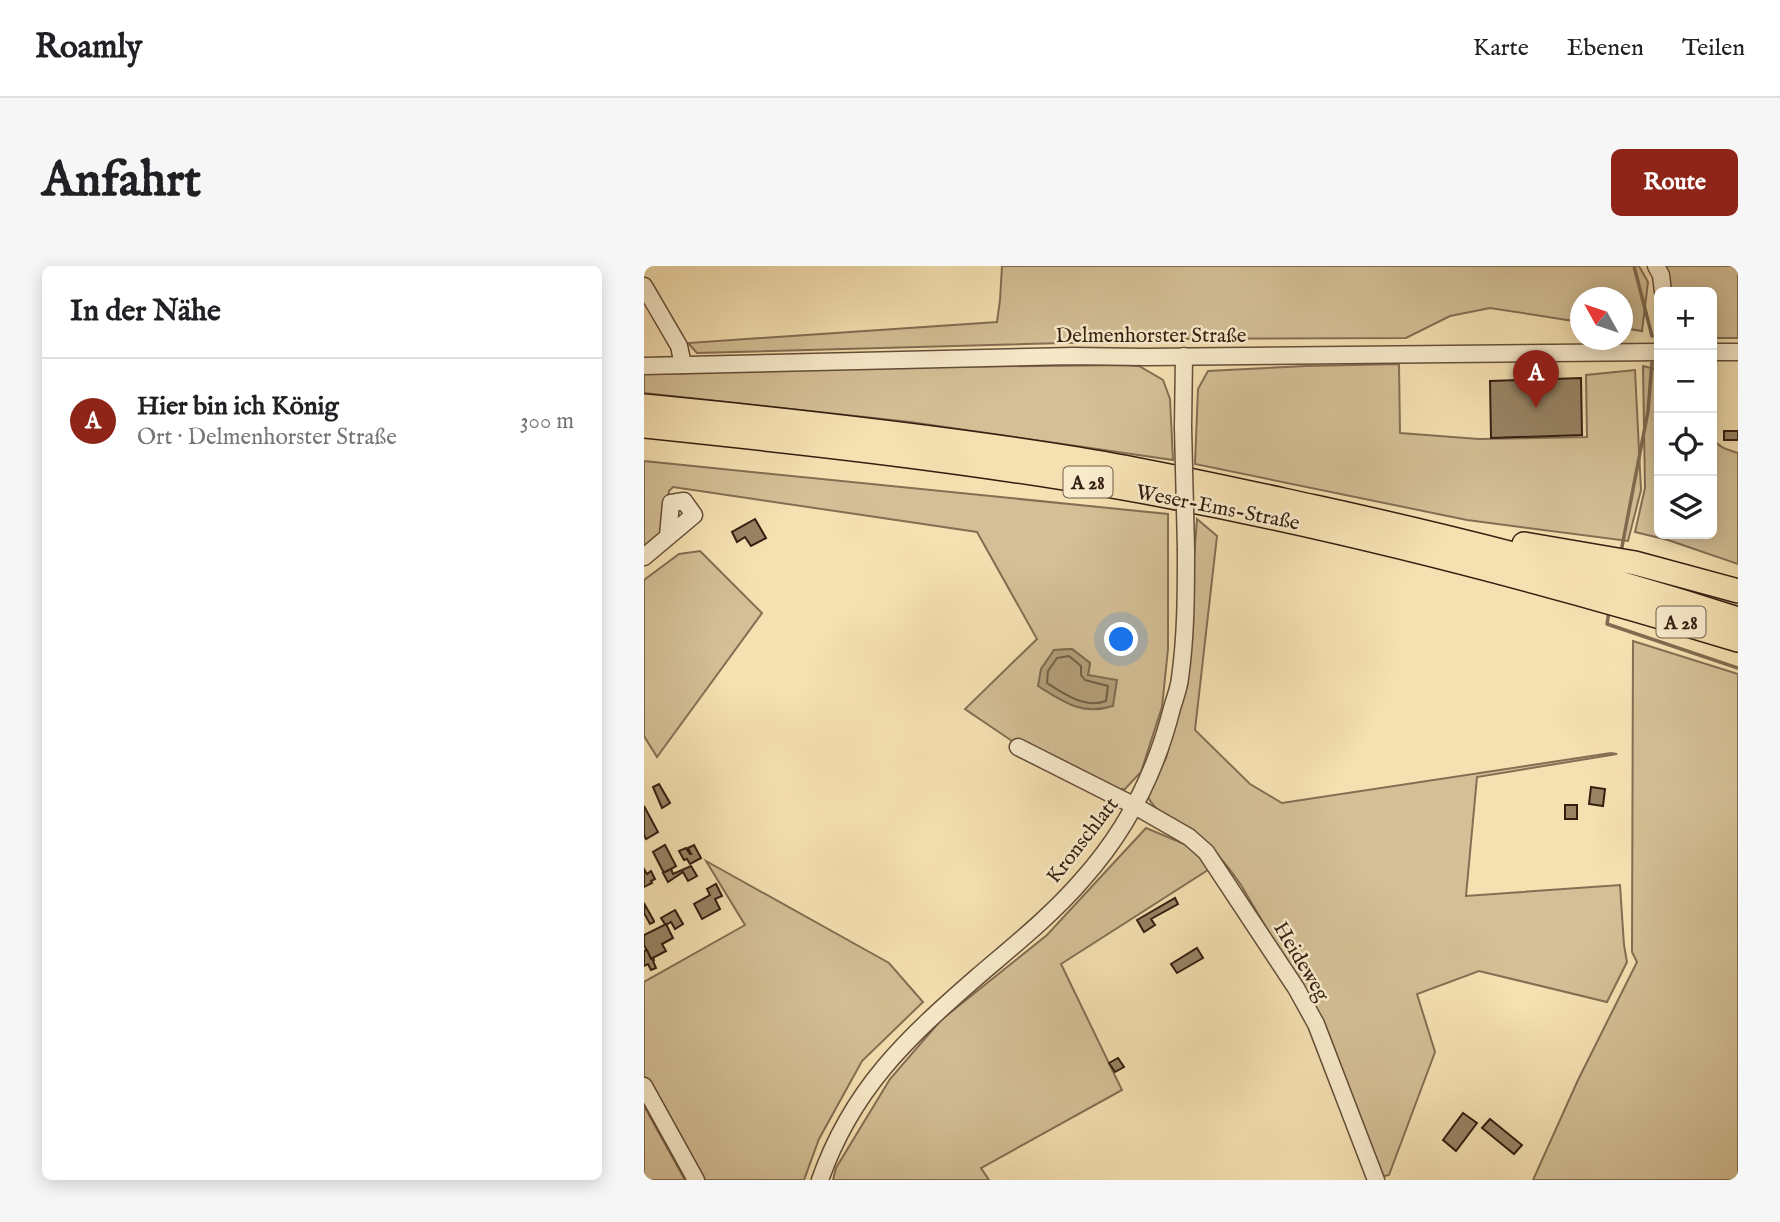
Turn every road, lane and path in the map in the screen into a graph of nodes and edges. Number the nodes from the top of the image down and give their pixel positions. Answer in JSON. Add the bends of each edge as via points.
{"nodes":[{"id":1,"x":1657,"y":266,"type":"edge"},
{"id":2,"x":644,"y":286,"type":"edge"},
{"id":3,"x":1662,"y":287,"type":"edge"},
{"id":4,"x":1654,"y":352,"type":"edge"},
{"id":5,"x":1717,"y":352,"type":"edge"},
{"id":6,"x":1738,"y":352,"type":"edge"},
{"id":7,"x":1184,"y":356,"type":"junction"},
{"id":8,"x":683,"y":365,"type":"junction"},
{"id":9,"x":644,"y":366,"type":"edge"},
{"id":10,"x":644,"y":406,"type":"edge"},
{"id":11,"x":644,"y":426,"type":"edge"},
{"id":12,"x":668,"y":537,"type":"dead end"},
{"id":13,"x":644,"y":557,"type":"edge"},
{"id":14,"x":1619,"y":582,"type":"junction"},
{"id":15,"x":1738,"y":591,"type":"edge"},
{"id":16,"x":1738,"y":619,"type":"edge"},
{"id":17,"x":1738,"y":640,"type":"edge"},
{"id":18,"x":1018,"y":747,"type":"dead end"},
{"id":19,"x":1135,"y":806,"type":"junction"},
{"id":20,"x":644,"y":1086,"type":"edge"},
{"id":21,"x":696,"y":1180,"type":"edge"},
{"id":22,"x":820,"y":1180,"type":"edge"},
{"id":23,"x":1376,"y":1180,"type":"edge"}],
"edges":[{"from":1,"to":3,"type":"street"},
{"from":2,"to":8,"type":"street","via":[[679,346]]},
{"from":4,"to":7,"type":"street","name":"Delmenhorster Straße"},
{"from":5,"to":6,"type":"street"},
{"from":7,"to":8,"type":"street","name":"Delmenhorster Straße"},
{"from":7,"to":19,"type":"street","name":"Kronschlatt","bridge":true,"via":[[1186,624],[1180,680],[1151,775]]},
{"from":8,"to":9,"type":"street","name":"Delmenhorster Straße"},
{"from":10,"to":14,"type":"highway","name":"Weser-Ems-Straße","number":"A 28","via":[[862,429],[1081,460],[1436,534],[1450,529]]},
{"from":11,"to":14,"type":"highway","name":"Weser-Ems-Straße","number":"A 28","via":[[860,449],[1107,485],[1455,559]]},
{"from":12,"to":13,"type":"street"},
{"from":14,"to":15,"type":"highway"},
{"from":14,"to":16,"type":"highway","name":"Weser-Ems-Straße","number":"A 28"},
{"from":14,"to":17,"type":"highway","name":"Weser-Ems-Straße","number":"A 28"},
{"from":18,"to":19,"type":"street","name":"Heideweg"},
{"from":19,"to":22,"type":"street","name":"Kronschlatt","via":[[1082,881],[879,1072],[840,1133]]},
{"from":19,"to":23,"type":"street","name":"Heideweg","via":[[1206,852],[1289,977],[1315,1024]]},
{"from":20,"to":21,"type":"street"}]}
